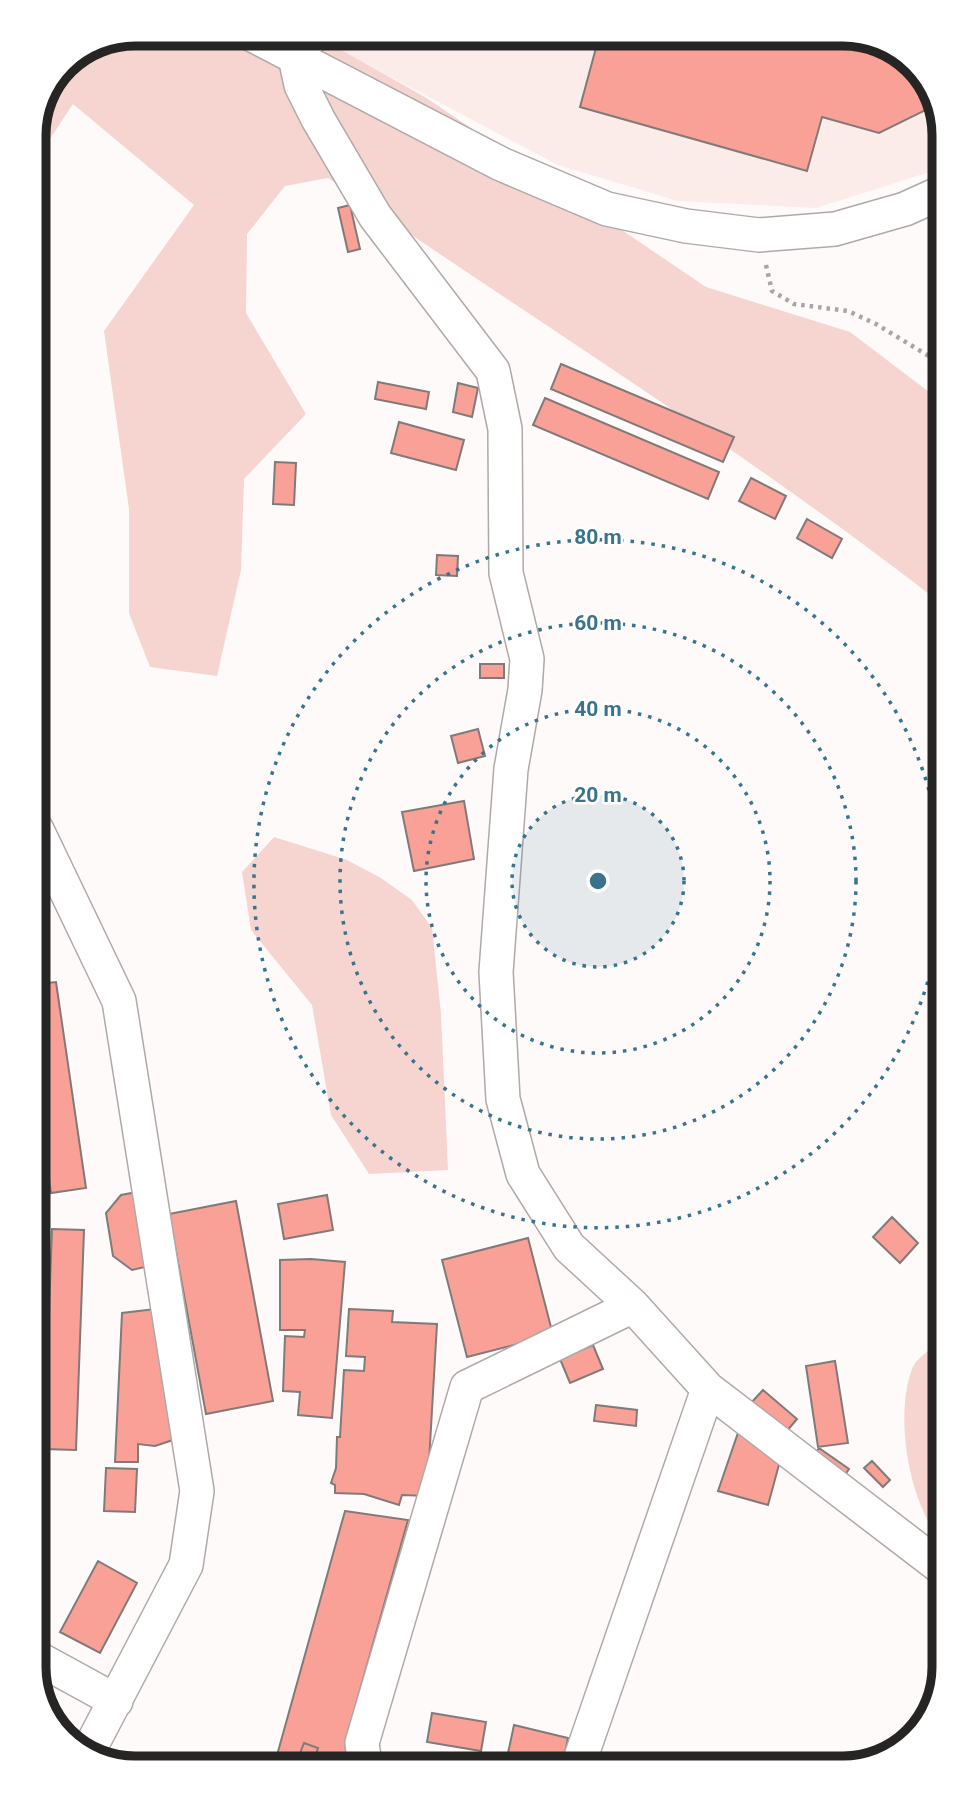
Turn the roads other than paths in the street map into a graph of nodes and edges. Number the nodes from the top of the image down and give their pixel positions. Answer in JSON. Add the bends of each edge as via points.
{"nodes":[{"id":1,"x":274,"y":46,"type":"edge"},
{"id":2,"x":312,"y":46,"type":"edge"},
{"id":3,"x":295,"y":57,"type":"junction"},
{"id":4,"x":932,"y":197,"type":"edge"},
{"id":5,"x":46,"y":849,"type":"edge"},
{"id":6,"x":633,"y":1306,"type":"junction"},
{"id":7,"x":708,"y":1389,"type":"junction"},
{"id":8,"x":932,"y":1561,"type":"edge"},
{"id":9,"x":46,"y":1663,"type":"edge"},
{"id":10,"x":116,"y":1701,"type":"junction"},
{"id":11,"x":92,"y":1744,"type":"edge"},
{"id":12,"x":364,"y":1755,"type":"edge"},
{"id":13,"x":582,"y":1756,"type":"edge"}],
"edges":[{"from":1,"to":3,"type":"street"},
{"from":2,"to":3,"type":"lane"},
{"from":3,"to":4,"type":"street","via":[[501,164],[607,209],[759,235],[835,229]]},
{"from":3,"to":6,"type":"street","via":[[301,85],[318,119],[375,216],[493,371],[505,429],[506,573],[527,659],[511,769],[497,958],[503,1098],[523,1174],[536,1195],[569,1247]]},
{"from":5,"to":10,"type":"street","via":[[119,1001],[197,1491],[187,1565]]},
{"from":6,"to":7,"type":"street"},
{"from":6,"to":12,"type":"street","via":[[467,1387],[362,1743]]},
{"from":7,"to":8,"type":"street"},
{"from":7,"to":13,"type":"street"},
{"from":9,"to":10,"type":"street"},
{"from":10,"to":11,"type":"street"}]}
